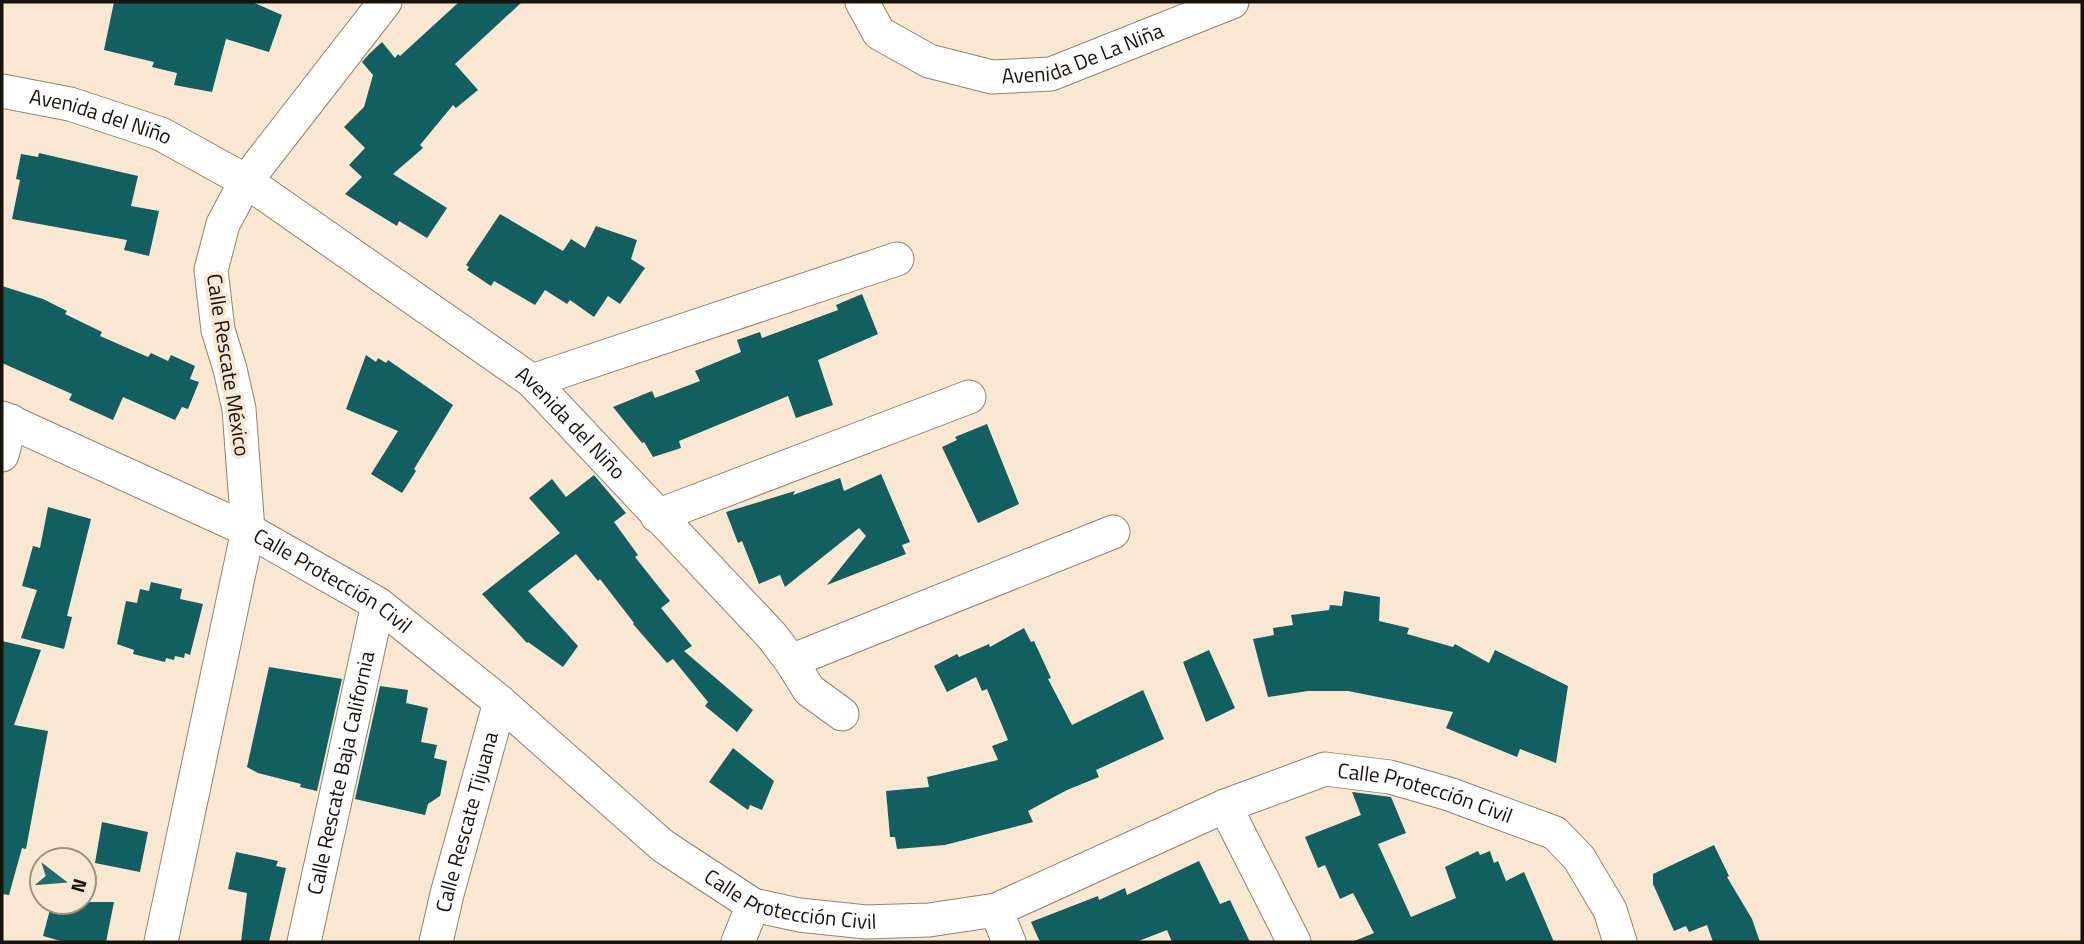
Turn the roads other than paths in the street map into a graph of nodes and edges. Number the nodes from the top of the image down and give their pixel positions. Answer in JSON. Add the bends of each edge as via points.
{"nodes":[{"id":1,"x":385,"y":2,"type":"edge"},
{"id":2,"x":862,"y":2,"type":"edge"},
{"id":3,"x":1232,"y":2,"type":"edge"},
{"id":4,"x":2,"y":91,"type":"edge"},
{"id":5,"x":246,"y":181,"type":"junction"},
{"id":6,"x":897,"y":260,"type":"dead end"},
{"id":7,"x":532,"y":381,"type":"junction"},
{"id":8,"x":969,"y":397,"type":"dead end"},
{"id":9,"x":6,"y":419,"type":"edge"},
{"id":10,"x":2,"y":456,"type":"edge"},
{"id":11,"x":657,"y":516,"type":"junction"},
{"id":12,"x":248,"y":530,"type":"junction"},
{"id":13,"x":1113,"y":532,"type":"dead end"},
{"id":14,"x":378,"y":604,"type":"junction"},
{"id":15,"x":791,"y":661,"type":"junction"},
{"id":16,"x":500,"y":702,"type":"junction"},
{"id":17,"x":842,"y":714,"type":"dead end"},
{"id":18,"x":1225,"y":806,"type":"junction"},
{"id":19,"x":753,"y":905,"type":"junction"},
{"id":20,"x":996,"y":910,"type":"junction"},
{"id":21,"x":161,"y":942,"type":"edge"},
{"id":22,"x":304,"y":942,"type":"edge"},
{"id":23,"x":436,"y":942,"type":"edge"},
{"id":24,"x":738,"y":942,"type":"edge"},
{"id":25,"x":1009,"y":942,"type":"edge"},
{"id":26,"x":1294,"y":942,"type":"edge"},
{"id":27,"x":1620,"y":942,"type":"edge"}],
"edges":[{"from":1,"to":5,"type":"street","name":"Calle Rescate México"},
{"from":2,"to":3,"type":"street","name":"Avenida De La Niña","via":[[879,33],[929,61],[992,77],[1051,74]]},
{"from":4,"to":5,"type":"street","name":"Avenida del Niño","via":[[70,104],[161,134]]},
{"from":5,"to":7,"type":"street","name":"Avenida del Niño"},
{"from":5,"to":12,"type":"street","name":"Calle Rescate México","via":[[223,224],[211,270],[218,330],[239,409]]},
{"from":6,"to":7,"type":"street"},
{"from":7,"to":11,"type":"street","name":"Avenida del Niño"},
{"from":8,"to":11,"type":"street"},
{"from":9,"to":10,"type":"street"},
{"from":9,"to":12,"type":"street","name":"Calle Protección Civil"},
{"from":11,"to":15,"type":"street","name":"Avenida del Niño"},
{"from":12,"to":14,"type":"street","name":"Calle Protección Civil"},
{"from":12,"to":21,"type":"street","name":"Calle Rescate México"},
{"from":13,"to":15,"type":"street"},
{"from":14,"to":16,"type":"street","name":"Calle Protección Civil"},
{"from":14,"to":22,"type":"street","name":"Calle Rescate Baja California"},
{"from":15,"to":17,"type":"street","name":"Avenida del Niño","via":[[809,690]]},
{"from":16,"to":19,"type":"street","name":"Calle Protección Civil","via":[[663,846]]},
{"from":16,"to":23,"type":"street","name":"Calle Rescate Tijuana"},
{"from":18,"to":20,"type":"street","name":"Calle Protección Civil"},
{"from":18,"to":26,"type":"street"},
{"from":18,"to":27,"type":"street","name":"Calle Protección Civil","via":[[1325,769],[1390,777],[1449,794],[1555,834],[1579,858],[1610,910]]},
{"from":19,"to":20,"type":"street","name":"Calle Protección Civil","via":[[866,922],[929,920]]},
{"from":19,"to":24,"type":"street"},
{"from":20,"to":25,"type":"street"}]}
